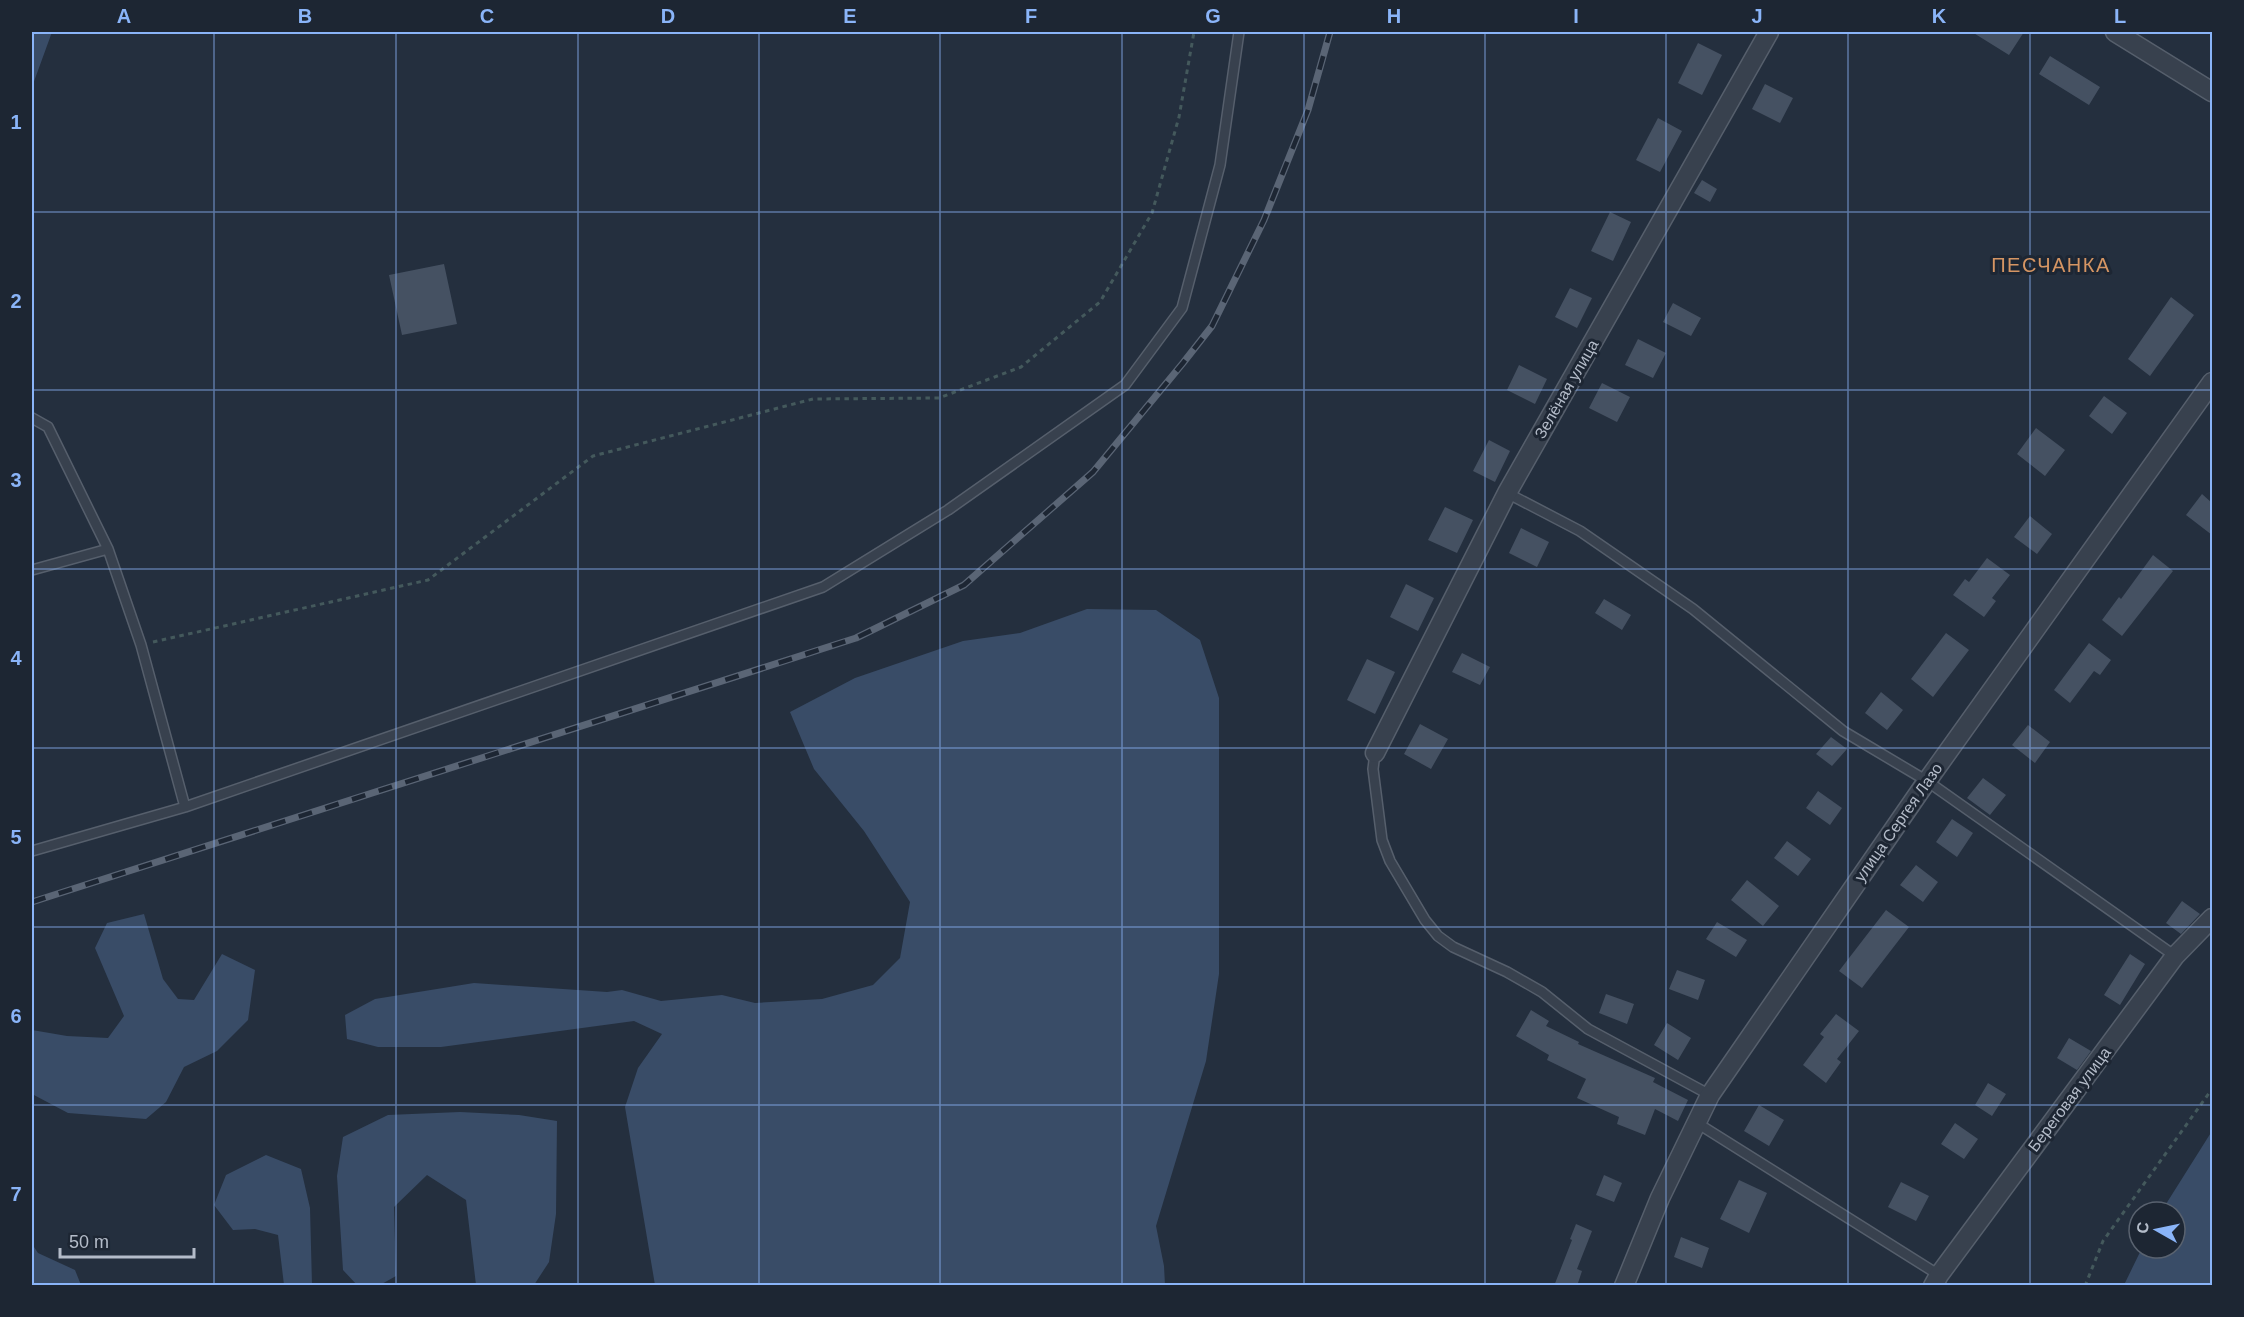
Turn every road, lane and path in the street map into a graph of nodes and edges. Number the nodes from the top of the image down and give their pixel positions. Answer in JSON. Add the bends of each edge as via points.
{"nodes":[{"id":1,"x":1194,"y":32,"type":"edge"},
{"id":2,"x":1239,"y":32,"type":"edge"},
{"id":3,"x":1769,"y":32,"type":"edge"},
{"id":4,"x":2115,"y":32,"type":"edge"},
{"id":5,"x":2212,"y":92,"type":"edge"},
{"id":6,"x":2212,"y":382,"type":"edge"},
{"id":7,"x":32,"y":418,"type":"edge"},
{"id":8,"x":1507,"y":493,"type":"junction"},
{"id":9,"x":108,"y":549,"type":"junction"},
{"id":10,"x":32,"y":570,"type":"edge"},
{"id":11,"x":141,"y":645,"type":"junction"},
{"id":12,"x":1375,"y":753,"type":"joint"},
{"id":13,"x":1927,"y":781,"type":"junction"},
{"id":14,"x":185,"y":807,"type":"junction"},
{"id":15,"x":32,"y":851,"type":"edge"},
{"id":16,"x":2212,"y":918,"type":"edge"},
{"id":17,"x":2175,"y":956,"type":"junction"},
{"id":18,"x":2212,"y":1089,"type":"edge"},
{"id":19,"x":1710,"y":1095,"type":"junction"},
{"id":20,"x":1697,"y":1123,"type":"junction"},
{"id":21,"x":1936,"y":1280,"type":"edge"},
{"id":22,"x":1624,"y":1286,"type":"edge"},
{"id":23,"x":2085,"y":1286,"type":"edge"}],
"edges":[{"from":1,"to":11,"type":"path","via":[[1179,117],[1152,213],[1100,302],[1021,367],[939,398],[813,399],[593,456],[429,580]]},
{"from":2,"to":14,"type":"lane","via":[[1220,165],[1182,308],[1125,385],[948,510],[823,587]]},
{"from":3,"to":8,"type":"street","name":"Зелёная улица"},
{"from":4,"to":5,"type":"street"},
{"from":6,"to":13,"type":"street","name":"улица Сергея Лазо"},
{"from":7,"to":9,"type":"lane","via":[[48,427]]},
{"from":8,"to":12,"type":"street","name":"Зелёная улица"},
{"from":8,"to":13,"type":"lane","via":[[1580,531],[1692,609],[1843,731]]},
{"from":9,"to":10,"type":"lane"},
{"from":9,"to":11,"type":"lane"},
{"from":11,"to":14,"type":"lane"},
{"from":12,"to":19,"type":"lane","via":[[1373,770],[1382,840],[1390,861],[1438,936],[1542,992],[1588,1029]]},
{"from":13,"to":17,"type":"lane"},
{"from":13,"to":19,"type":"street","name":"улица Сергея Лазо"},
{"from":14,"to":15,"type":"lane"},
{"from":16,"to":17,"type":"street","name":"Береговая улица"},
{"from":17,"to":21,"type":"street","name":"Береговая улица"},
{"from":18,"to":23,"type":"path","via":[[2103,1241]]},
{"from":19,"to":20,"type":"street","name":"улица Сергея Лазо"},
{"from":20,"to":21,"type":"lane"},
{"from":20,"to":22,"type":"street","name":"улица Сергея Лазо","via":[[1660,1198]]}]}
